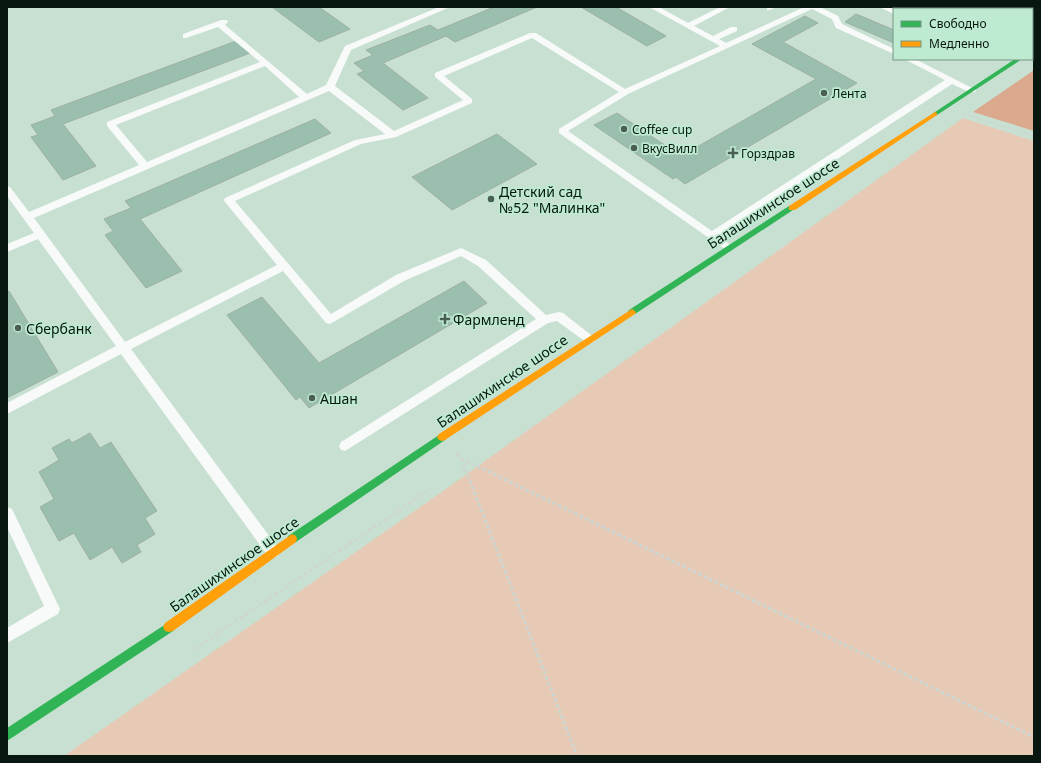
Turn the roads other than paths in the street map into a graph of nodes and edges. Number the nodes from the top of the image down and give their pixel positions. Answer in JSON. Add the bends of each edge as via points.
{"nodes":[{"id":1,"x":446,"y":7,"type":"edge"},
{"id":2,"x":653,"y":7,"type":"edge"},
{"id":3,"x":726,"y":7,"type":"edge"},
{"id":4,"x":810,"y":7,"type":"edge"},
{"id":5,"x":814,"y":7,"type":"edge"},
{"id":6,"x":883,"y":7,"type":"edge"},
{"id":7,"x":893,"y":12,"type":"edge"},
{"id":8,"x":688,"y":26,"type":"junction"},
{"id":9,"x":734,"y":29,"type":"dead end"},
{"id":10,"x":186,"y":36,"type":"dead end"},
{"id":11,"x":713,"y":39,"type":"junction"},
{"id":12,"x":726,"y":46,"type":"junction"},
{"id":13,"x":893,"y":52,"type":"edge"},
{"id":14,"x":910,"y":60,"type":"edge"},
{"id":15,"x":1017,"y":60,"type":"edge"},
{"id":16,"x":266,"y":64,"type":"junction"},
{"id":17,"x":952,"y":80,"type":"junction"},
{"id":18,"x":330,"y":87,"type":"junction"},
{"id":19,"x":972,"y":90,"type":"junction"},
{"id":20,"x":625,"y":92,"type":"junction"},
{"id":21,"x":306,"y":98,"type":"junction"},
{"id":22,"x":392,"y":135,"type":"junction"},
{"id":23,"x":146,"y":166,"type":"junction"},
{"id":24,"x":7,"y":189,"type":"edge"},
{"id":25,"x":27,"y":217,"type":"junction"},
{"id":26,"x":40,"y":234,"type":"junction"},
{"id":27,"x":712,"y":236,"type":"junction"},
{"id":28,"x":7,"y":248,"type":"edge"},
{"id":29,"x":729,"y":248,"type":"junction"},
{"id":30,"x":284,"y":266,"type":"junction"},
{"id":31,"x":544,"y":320,"type":"junction"},
{"id":32,"x":590,"y":339,"type":"junction"},
{"id":33,"x":123,"y":348,"type":"junction"},
{"id":34,"x":7,"y":409,"type":"edge"},
{"id":35,"x":346,"y":446,"type":"dead end"},
{"id":36,"x":7,"y":513,"type":"edge"},
{"id":37,"x":273,"y":552,"type":"junction"},
{"id":38,"x":7,"y":636,"type":"edge"},
{"id":39,"x":7,"y":735,"type":"edge"}],
"edges":[{"from":1,"to":18,"type":"lane","via":[[348,48]]},
{"from":2,"to":8,"type":"lane"},
{"from":3,"to":8,"type":"lane"},
{"from":4,"to":12,"type":"lane"},
{"from":5,"to":13,"type":"lane","via":[[835,18],[839,26]]},
{"from":6,"to":7,"type":"lane"},
{"from":8,"to":11,"type":"lane"},
{"from":9,"to":11,"type":"lane"},
{"from":10,"to":16,"type":"lane","via":[[221,23]]},
{"from":11,"to":12,"type":"lane"},
{"from":12,"to":20,"type":"lane"},
{"from":14,"to":17,"type":"lane"},
{"from":15,"to":19,"type":"main road","name":"Балашихинское шоссе"},
{"from":16,"to":21,"type":"lane"},
{"from":16,"to":23,"type":"lane","via":[[110,124]]},
{"from":17,"to":19,"type":"lane"},
{"from":17,"to":27,"type":"lane"},
{"from":18,"to":21,"type":"lane"},
{"from":18,"to":22,"type":"lane"},
{"from":19,"to":29,"type":"main road","name":"Балашихинское шоссе"},
{"from":20,"to":22,"type":"lane","via":[[533,35],[438,75],[469,101]]},
{"from":20,"to":27,"type":"lane","via":[[562,131]]},
{"from":21,"to":23,"type":"lane"},
{"from":22,"to":30,"type":"lane","via":[[358,142],[229,200]]},
{"from":23,"to":25,"type":"lane"},
{"from":24,"to":25,"type":"lane"},
{"from":25,"to":26,"type":"lane"},
{"from":26,"to":28,"type":"lane"},
{"from":26,"to":33,"type":"lane"},
{"from":27,"to":29,"type":"lane"},
{"from":29,"to":32,"type":"main road","name":"Балашихинское шоссе"},
{"from":30,"to":31,"type":"lane","via":[[330,320],[400,278],[461,252],[482,263]]},
{"from":30,"to":33,"type":"lane"},
{"from":31,"to":32,"type":"lane","via":[[559,316]]},
{"from":31,"to":35,"type":"lane"},
{"from":32,"to":37,"type":"main road","name":"Балашихинское шоссе"},
{"from":33,"to":34,"type":"lane"},
{"from":33,"to":37,"type":"lane"},
{"from":36,"to":38,"type":"lane","via":[[53,609]]},
{"from":37,"to":39,"type":"main road","name":"Балашихинское шоссе","via":[[180,620]]}]}
